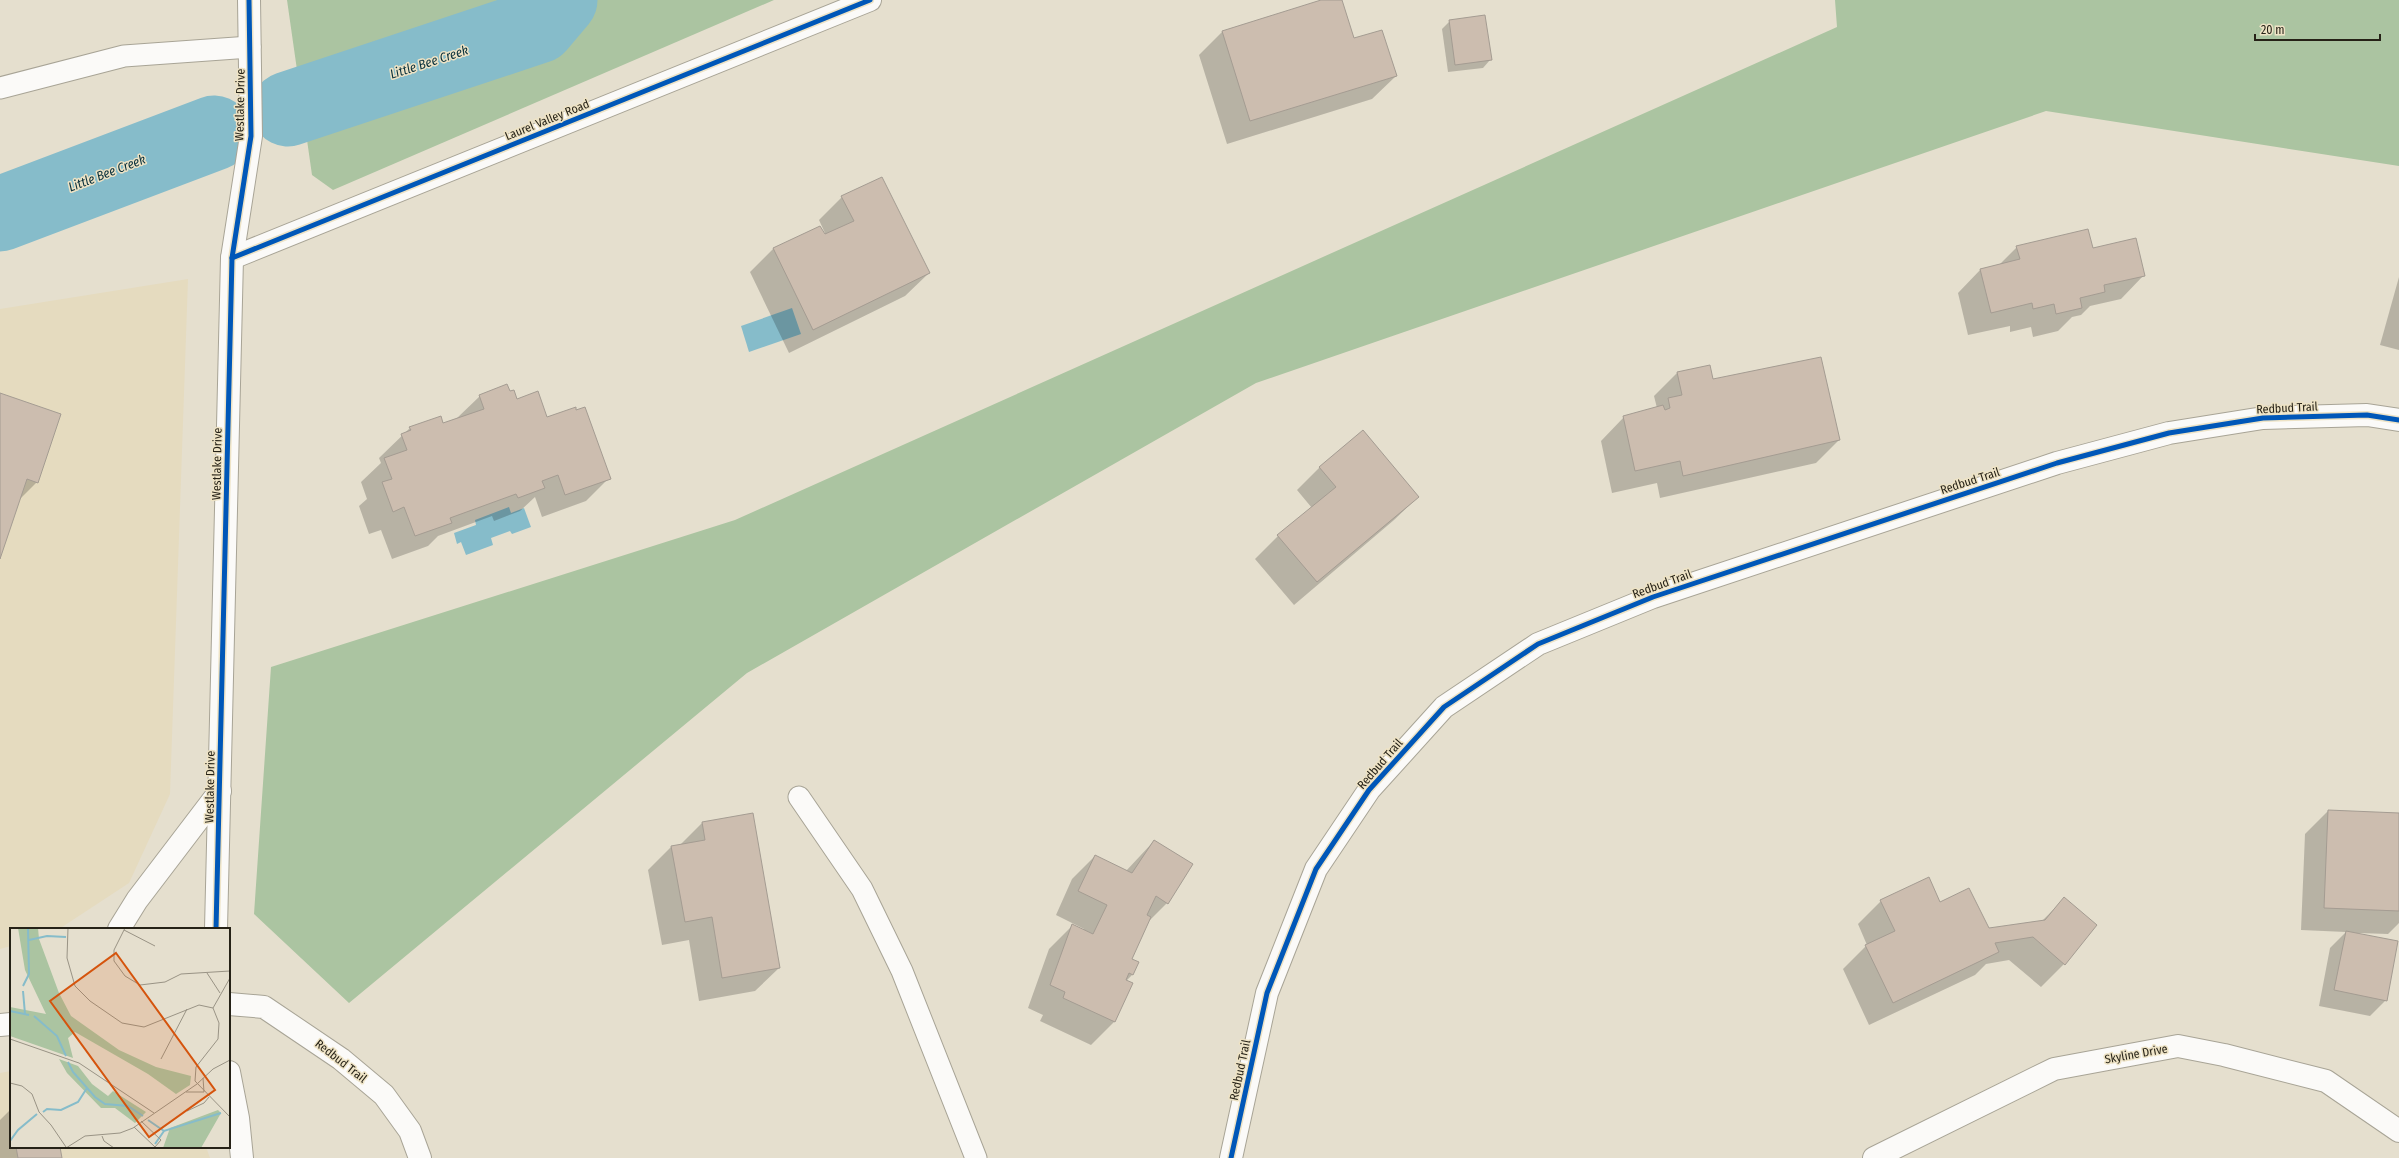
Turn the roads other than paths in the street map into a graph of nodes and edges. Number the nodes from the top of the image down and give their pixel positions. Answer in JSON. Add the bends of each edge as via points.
{"nodes":[{"id":1,"x":249,"y":0,"type":"edge"},
{"id":2,"x":870,"y":0,"type":"edge"},
{"id":3,"x":250,"y":48,"type":"junction"},
{"id":4,"x":0,"y":88,"type":"edge"},
{"id":5,"x":232,"y":258,"type":"junction"},
{"id":6,"x":2399,"y":420,"type":"edge"},
{"id":7,"x":220,"y":791,"type":"junction"},
{"id":8,"x":799,"y":797,"type":"dead end"},
{"id":9,"x":120,"y":928,"type":"edge"},
{"id":10,"x":216,"y":928,"type":"edge"},
{"id":11,"x":230,"y":1004,"type":"edge"},
{"id":12,"x":10,"y":1024,"type":"edge"},
{"id":13,"x":0,"y":1025,"type":"edge"},
{"id":14,"x":230,"y":1080,"type":"edge"},
{"id":15,"x":234,"y":1114,"type":"edge"},
{"id":16,"x":2399,"y":1131,"type":"edge"},
{"id":17,"x":242,"y":1158,"type":"edge"},
{"id":18,"x":420,"y":1158,"type":"edge"},
{"id":19,"x":976,"y":1158,"type":"edge"},
{"id":20,"x":1231,"y":1158,"type":"edge"},
{"id":21,"x":1874,"y":1158,"type":"edge"}],
"edges":[{"from":1,"to":3,"type":"street","name":"Westlake Drive"},
{"from":2,"to":5,"type":"street","name":"Laurel Valley Road"},
{"from":3,"to":4,"type":"lane","via":[[124,56]]},
{"from":3,"to":5,"type":"street","name":"Westlake Drive","via":[[251,136]]},
{"from":5,"to":7,"type":"street","name":"Westlake Drive"},
{"from":6,"to":20,"type":"street","name":"Redbud Trail","via":[[2367,416],[2263,418],[2168,433],[2057,463],[1653,597],[1538,644],[1444,708],[1369,790],[1316,869],[1267,993]]},
{"from":7,"to":9,"type":"street","via":[[137,900]]},
{"from":7,"to":10,"type":"street","name":"Westlake Drive"},
{"from":8,"to":19,"type":"lane","via":[[862,888],[902,971]]},
{"from":11,"to":18,"type":"street","name":"Redbud Trail","via":[[264,1007],[341,1059],[384,1095],[410,1131]]},
{"from":12,"to":13,"type":"street"},
{"from":14,"to":15,"type":"street"},
{"from":15,"to":17,"type":"street"},
{"from":16,"to":21,"type":"street","name":"Skyline Drive","via":[[2326,1081],[2178,1046],[2054,1068]]}]}
